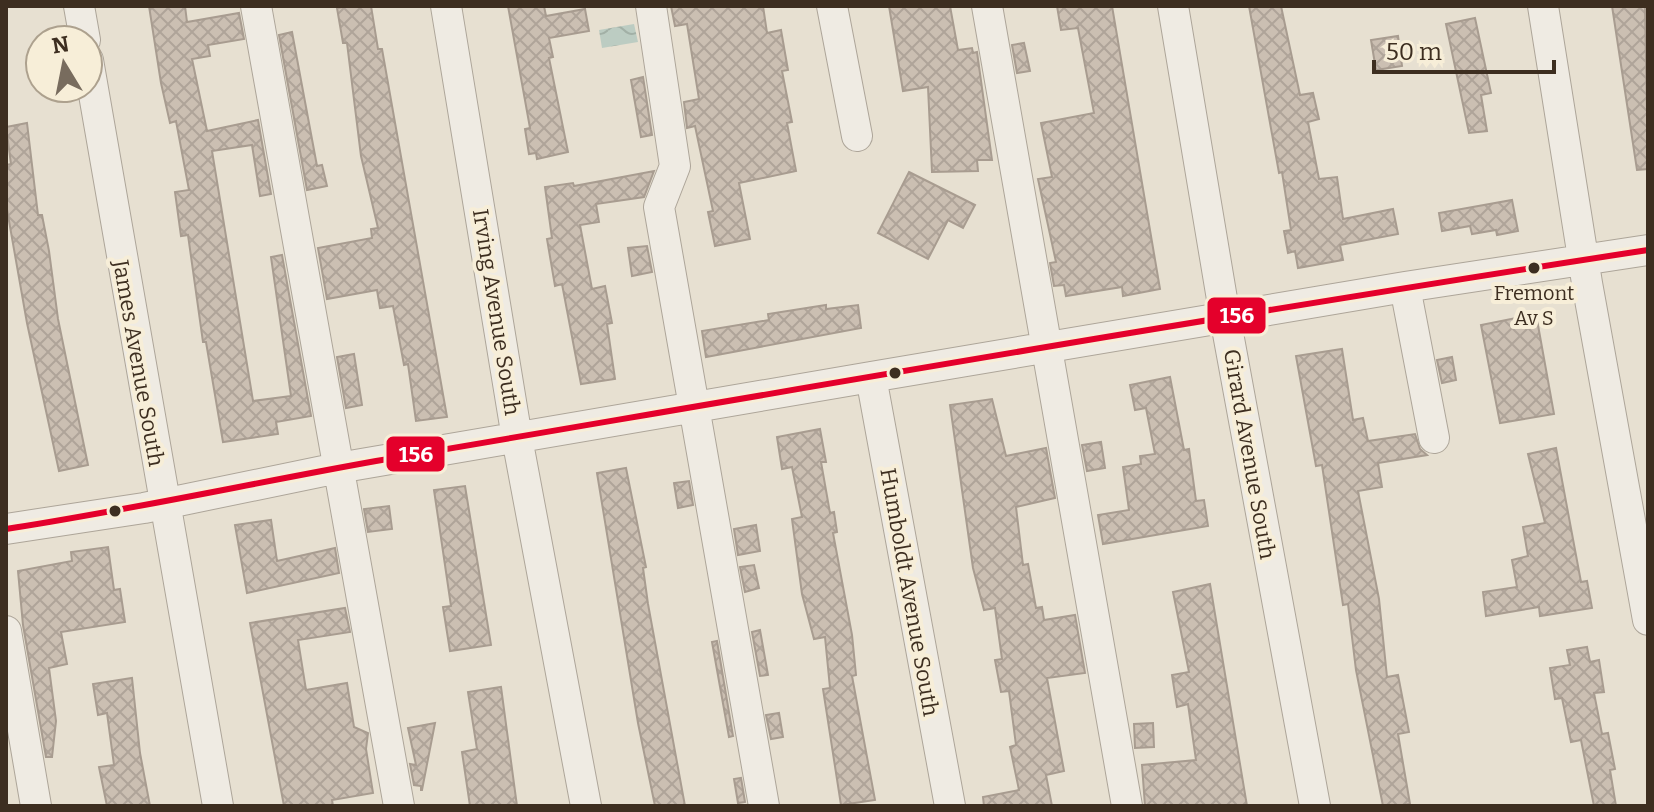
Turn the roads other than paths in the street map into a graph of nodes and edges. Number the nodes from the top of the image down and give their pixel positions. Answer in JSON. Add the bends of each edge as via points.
{"nodes":[{"id":1,"x":256,"y":6,"type":"edge"},
{"id":2,"x":446,"y":6,"type":"edge"},
{"id":3,"x":651,"y":6,"type":"edge"},
{"id":4,"x":832,"y":6,"type":"edge"},
{"id":5,"x":987,"y":6,"type":"edge"},
{"id":6,"x":1173,"y":6,"type":"edge"},
{"id":7,"x":1543,"y":6,"type":"edge"},
{"id":8,"x":96,"y":104,"type":"edge"},
{"id":9,"x":857,"y":136,"type":"dead end"},
{"id":10,"x":1648,"y":250,"type":"edge"},
{"id":11,"x":1585,"y":261,"type":"junction"},
{"id":12,"x":1405,"y":287,"type":"junction"},
{"id":13,"x":1225,"y":317,"type":"junction"},
{"id":14,"x":1047,"y":348,"type":"junction"},
{"id":15,"x":871,"y":377,"type":"junction"},
{"id":16,"x":695,"y":409,"type":"junction"},
{"id":17,"x":517,"y":438,"type":"junction"},
{"id":18,"x":1434,"y":438,"type":"dead end"},
{"id":19,"x":338,"y":468,"type":"junction"},
{"id":20,"x":164,"y":504,"type":"junction"},
{"id":21,"x":6,"y":529,"type":"edge"},
{"id":22,"x":1648,"y":620,"type":"edge"},
{"id":23,"x":6,"y":631,"type":"edge"},
{"id":24,"x":36,"y":806,"type":"edge"},
{"id":25,"x":218,"y":806,"type":"edge"},
{"id":26,"x":399,"y":806,"type":"edge"},
{"id":27,"x":586,"y":806,"type":"edge"},
{"id":28,"x":764,"y":806,"type":"edge"},
{"id":29,"x":950,"y":806,"type":"edge"},
{"id":30,"x":1127,"y":806,"type":"edge"},
{"id":31,"x":1315,"y":806,"type":"edge"}],
"edges":[{"from":1,"to":19,"type":"street"},
{"from":2,"to":17,"type":"street","name":"Irving Avenue South"},
{"from":3,"to":16,"type":"street","via":[[675,166],[659,207]]},
{"from":4,"to":9,"type":"street"},
{"from":5,"to":14,"type":"street"},
{"from":6,"to":13,"type":"street","name":"Girard Avenue South"},
{"from":7,"to":11,"type":"street"},
{"from":8,"to":20,"type":"street","name":"James Avenue South"},
{"from":10,"to":11,"type":"street"},
{"from":11,"to":12,"type":"street"},
{"from":11,"to":22,"type":"street"},
{"from":12,"to":13,"type":"street"},
{"from":12,"to":18,"type":"street"},
{"from":13,"to":14,"type":"street"},
{"from":13,"to":31,"type":"street","name":"Girard Avenue South"},
{"from":14,"to":15,"type":"street"},
{"from":14,"to":30,"type":"street"},
{"from":15,"to":16,"type":"street"},
{"from":15,"to":29,"type":"street","name":"Humboldt Avenue South"},
{"from":16,"to":17,"type":"street"},
{"from":16,"to":28,"type":"street"},
{"from":17,"to":19,"type":"street"},
{"from":17,"to":27,"type":"street","name":"Irving Avenue South"},
{"from":19,"to":20,"type":"street"},
{"from":19,"to":26,"type":"street"},
{"from":20,"to":21,"type":"street"},
{"from":20,"to":25,"type":"street","name":"James Avenue South"},
{"from":23,"to":24,"type":"street"}]}
